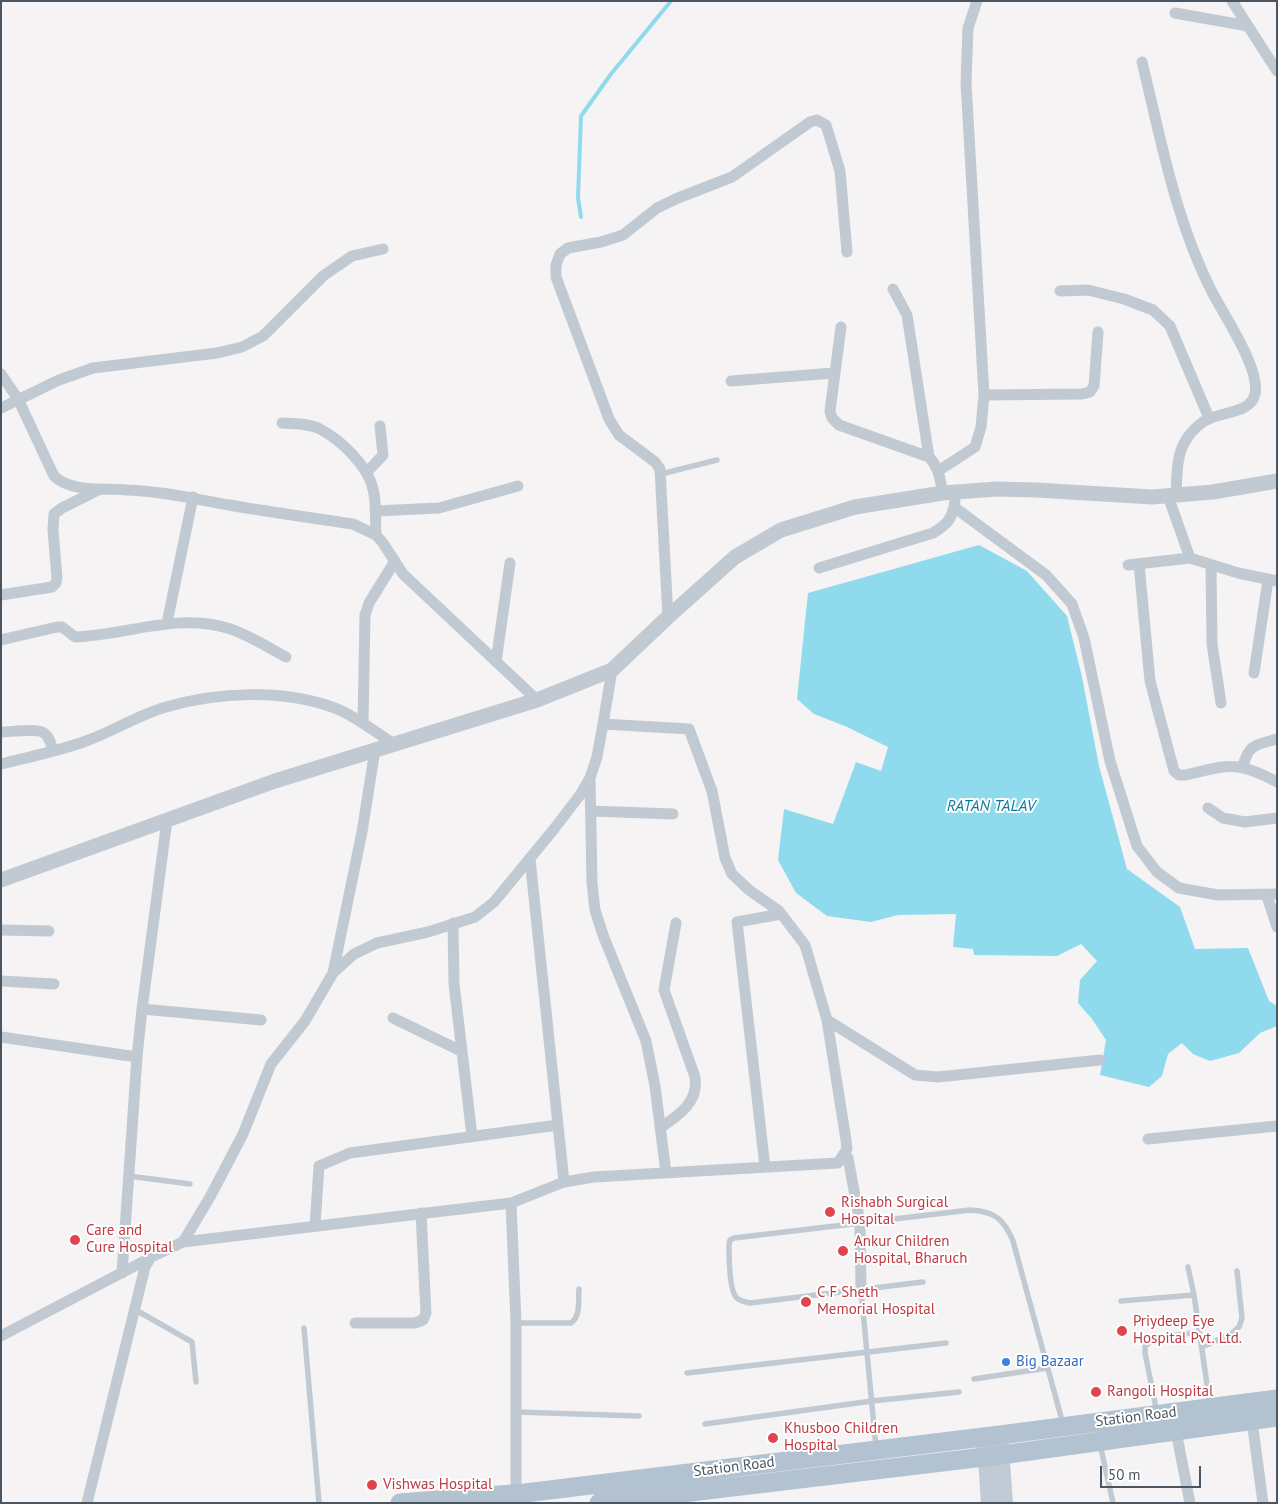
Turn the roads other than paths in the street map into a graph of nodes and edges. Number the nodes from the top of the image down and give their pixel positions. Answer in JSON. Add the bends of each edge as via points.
{"nodes":[{"id":1,"x":977,"y":1,"type":"edge"},
{"id":2,"x":1232,"y":1,"type":"edge"},
{"id":3,"x":1175,"y":13,"type":"dead end"},
{"id":4,"x":1248,"y":26,"type":"junction"},
{"id":5,"x":1142,"y":62,"type":"dead end"},
{"id":6,"x":1277,"y":71,"type":"edge"},
{"id":7,"x":383,"y":249,"type":"dead end"},
{"id":8,"x":846,"y":252,"type":"dead end"},
{"id":9,"x":893,"y":289,"type":"dead end"},
{"id":10,"x":1060,"y":291,"type":"dead end"},
{"id":11,"x":841,"y":327,"type":"dead end"},
{"id":12,"x":1098,"y":332,"type":"dead end"},
{"id":13,"x":834,"y":373,"type":"junction"},
{"id":14,"x":1,"y":374,"type":"edge"},
{"id":15,"x":731,"y":381,"type":"dead end"},
{"id":16,"x":984,"y":395,"type":"junction"},
{"id":17,"x":18,"y":399,"type":"junction"},
{"id":18,"x":1,"y":408,"type":"edge"},
{"id":19,"x":1209,"y":418,"type":"junction"},
{"id":20,"x":282,"y":423,"type":"dead end"},
{"id":21,"x":380,"y":426,"type":"dead end"},
{"id":22,"x":929,"y":457,"type":"junction"},
{"id":23,"x":716,"y":460,"type":"dead end"},
{"id":24,"x":938,"y":471,"type":"junction"},
{"id":25,"x":367,"y":472,"type":"junction"},
{"id":26,"x":661,"y":474,"type":"junction"},
{"id":27,"x":1277,"y":481,"type":"edge"},
{"id":28,"x":518,"y":486,"type":"dead end"},
{"id":29,"x":102,"y":489,"type":"junction"},
{"id":30,"x":1172,"y":495,"type":"junction"},
{"id":31,"x":951,"y":497,"type":"junction"},
{"id":32,"x":193,"y":498,"type":"junction"},
{"id":33,"x":375,"y":511,"type":"junction"},
{"id":34,"x":376,"y":535,"type":"junction"},
{"id":35,"x":1190,"y":558,"type":"junction"},
{"id":36,"x":395,"y":562,"type":"junction"},
{"id":37,"x":510,"y":563,"type":"dead end"},
{"id":38,"x":1211,"y":566,"type":"junction"},
{"id":39,"x":819,"y":568,"type":"dead end"},
{"id":40,"x":1272,"y":580,"type":"edge"},
{"id":41,"x":1,"y":594,"type":"edge"},
{"id":42,"x":668,"y":617,"type":"junction"},
{"id":43,"x":167,"y":623,"type":"junction"},
{"id":44,"x":1,"y":640,"type":"edge"},
{"id":45,"x":286,"y":657,"type":"dead end"},
{"id":46,"x":496,"y":662,"type":"junction"},
{"id":47,"x":612,"y":670,"type":"junction"},
{"id":48,"x":1254,"y":673,"type":"dead end"},
{"id":49,"x":537,"y":700,"type":"junction"},
{"id":50,"x":1220,"y":703,"type":"dead end"},
{"id":51,"x":363,"y":723,"type":"junction"},
{"id":52,"x":603,"y":724,"type":"junction"},
{"id":53,"x":1,"y":732,"type":"edge"},
{"id":54,"x":1277,"y":739,"type":"edge"},
{"id":55,"x":394,"y":744,"type":"junction"},
{"id":56,"x":375,"y":750,"type":"junction"},
{"id":57,"x":54,"y":751,"type":"junction"},
{"id":58,"x":1,"y":764,"type":"edge"},
{"id":59,"x":1244,"y":767,"type":"junction"},
{"id":60,"x":590,"y":778,"type":"junction"},
{"id":61,"x":1277,"y":782,"type":"edge"},
{"id":62,"x":1208,"y":808,"type":"dead end"},
{"id":63,"x":591,"y":811,"type":"junction"},
{"id":64,"x":673,"y":814,"type":"dead end"},
{"id":65,"x":1277,"y":818,"type":"edge"},
{"id":66,"x":167,"y":820,"type":"junction"},
{"id":67,"x":530,"y":859,"type":"junction"},
{"id":68,"x":1,"y":880,"type":"edge"},
{"id":69,"x":1272,"y":895,"type":"edge"},
{"id":70,"x":781,"y":914,"type":"junction"},
{"id":71,"x":454,"y":923,"type":"junction"},
{"id":72,"x":676,"y":923,"type":"dead end"},
{"id":73,"x":1277,"y":927,"type":"edge"},
{"id":74,"x":1,"y":930,"type":"edge"},
{"id":75,"x":49,"y":931,"type":"dead end"},
{"id":76,"x":333,"y":973,"type":"junction"},
{"id":77,"x":1,"y":981,"type":"edge"},
{"id":78,"x":54,"y":984,"type":"dead end"},
{"id":79,"x":142,"y":1009,"type":"junction"},
{"id":80,"x":393,"y":1018,"type":"dead end"},
{"id":81,"x":261,"y":1020,"type":"dead end"},
{"id":82,"x":827,"y":1020,"type":"junction"},
{"id":83,"x":1,"y":1037,"type":"edge"},
{"id":84,"x":461,"y":1051,"type":"junction"},
{"id":85,"x":137,"y":1057,"type":"junction"},
{"id":86,"x":1100,"y":1060,"type":"dead end"},
{"id":87,"x":558,"y":1125,"type":"junction"},
{"id":88,"x":1277,"y":1126,"type":"edge"},
{"id":89,"x":660,"y":1128,"type":"junction"},
{"id":90,"x":472,"y":1136,"type":"junction"},
{"id":91,"x":1148,"y":1139,"type":"dead end"},
{"id":92,"x":844,"y":1156,"type":"junction"},
{"id":93,"x":765,"y":1167,"type":"junction"},
{"id":94,"x":666,"y":1172,"type":"junction"},
{"id":95,"x":129,"y":1176,"type":"junction"},
{"id":96,"x":564,"y":1182,"type":"junction"},
{"id":97,"x":190,"y":1184,"type":"dead end"},
{"id":98,"x":510,"y":1203,"type":"junction"},
{"id":99,"x":421,"y":1214,"type":"junction"},
{"id":100,"x":860,"y":1223,"type":"junction"},
{"id":101,"x":314,"y":1226,"type":"junction"},
{"id":102,"x":183,"y":1242,"type":"junction"},
{"id":103,"x":152,"y":1258,"type":"junction"},
{"id":104,"x":1188,"y":1267,"type":"dead end"},
{"id":105,"x":1237,"y":1271,"type":"dead end"},
{"id":106,"x":122,"y":1273,"type":"junction"},
{"id":107,"x":924,"y":1282,"type":"dead end"},
{"id":108,"x":579,"y":1289,"type":"dead end"},
{"id":109,"x":861,"y":1290,"type":"junction"},
{"id":110,"x":1194,"y":1295,"type":"junction"},
{"id":111,"x":1122,"y":1301,"type":"dead end"},
{"id":112,"x":134,"y":1309,"type":"junction"},
{"id":113,"x":356,"y":1323,"type":"dead end"},
{"id":114,"x":516,"y":1323,"type":"junction"},
{"id":115,"x":304,"y":1328,"type":"dead end"},
{"id":116,"x":1199,"y":1332,"type":"junction"},
{"id":117,"x":1,"y":1336,"type":"edge"},
{"id":118,"x":946,"y":1343,"type":"dead end"},
{"id":119,"x":1202,"y":1347,"type":"junction"},
{"id":120,"x":867,"y":1352,"type":"junction"},
{"id":121,"x":1048,"y":1368,"type":"junction"},
{"id":122,"x":688,"y":1373,"type":"dead end"},
{"id":123,"x":974,"y":1379,"type":"dead end"},
{"id":124,"x":196,"y":1382,"type":"dead end"},
{"id":125,"x":959,"y":1392,"type":"dead end"},
{"id":126,"x":1277,"y":1399,"type":"edge"},
{"id":127,"x":872,"y":1401,"type":"junction"},
{"id":128,"x":1211,"y":1407,"type":"junction"},
{"id":129,"x":516,"y":1412,"type":"junction"},
{"id":130,"x":1158,"y":1414,"type":"junction"},
{"id":131,"x":639,"y":1416,"type":"dead end"},
{"id":132,"x":1277,"y":1417,"type":"edge"},
{"id":133,"x":1252,"y":1421,"type":"junction"},
{"id":134,"x":705,"y":1424,"type":"dead end"},
{"id":135,"x":1063,"y":1426,"type":"junction"},
{"id":136,"x":1176,"y":1431,"type":"junction"},
{"id":137,"x":992,"y":1436,"type":"junction"},
{"id":138,"x":1099,"y":1442,"type":"junction"},
{"id":139,"x":877,"y":1450,"type":"junction"},
{"id":140,"x":994,"y":1456,"type":"junction"},
{"id":141,"x":663,"y":1476,"type":"junction"},
{"id":142,"x":516,"y":1494,"type":"junction"},
{"id":143,"x":665,"y":1499,"type":"edge"},
{"id":144,"x":605,"y":1502,"type":"edge"},
{"id":145,"x":87,"y":1503,"type":"edge"},
{"id":146,"x":319,"y":1503,"type":"edge"},
{"id":147,"x":400,"y":1503,"type":"edge"},
{"id":148,"x":988,"y":1503,"type":"edge"},
{"id":149,"x":1005,"y":1503,"type":"edge"},
{"id":150,"x":1113,"y":1503,"type":"edge"},
{"id":151,"x":1190,"y":1503,"type":"edge"},
{"id":152,"x":1263,"y":1503,"type":"edge"}],
"edges":[{"from":1,"to":16,"type":"street","via":[[968,28],[966,83]]},
{"from":2,"to":4,"type":"street"},
{"from":3,"to":4,"type":"street"},
{"from":4,"to":6,"type":"street"},
{"from":5,"to":19,"type":"street","via":[[1182,221],[1210,289],[1254,375],[1256,393],[1251,403],[1242,409]]},
{"from":7,"to":17,"type":"street","via":[[352,256],[324,276],[263,336],[242,346],[217,354],[93,368]]},
{"from":8,"to":26,"type":"street","via":[[840,171],[826,125],[817,120],[732,177],[658,208],[623,234],[568,248],[560,254],[556,277],[608,418],[624,440],[658,465]]},
{"from":9,"to":22,"type":"street","via":[[907,315]]},
{"from":10,"to":19,"type":"street","via":[[1088,290],[1153,310],[1170,326]]},
{"from":11,"to":13,"type":"street"},
{"from":12,"to":16,"type":"street","via":[[1094,386],[1090,392]]},
{"from":13,"to":15,"type":"street"},
{"from":13,"to":22,"type":"street","via":[[830,411],[839,425]]},
{"from":14,"to":17,"type":"street"},
{"from":16,"to":24,"type":"street","via":[[981,427],[975,446]]},
{"from":17,"to":18,"type":"street"},
{"from":17,"to":29,"type":"street","via":[[54,476],[70,486]]},
{"from":19,"to":30,"type":"street","via":[[1186,440],[1179,455]]},
{"from":20,"to":25,"type":"street","via":[[319,428],[346,448]]},
{"from":21,"to":25,"type":"street","via":[[383,455]]},
{"from":22,"to":24,"type":"street"},
{"from":23,"to":26,"type":"lane"},
{"from":24,"to":31,"type":"street"},
{"from":25,"to":33,"type":"street","via":[[373,488]]},
{"from":26,"to":42,"type":"street"},
{"from":27,"to":30,"type":"street"},
{"from":28,"to":33,"type":"street","via":[[439,508]]},
{"from":29,"to":32,"type":"street"},
{"from":29,"to":41,"type":"street","via":[[54,514],[56,583],[52,587]]},
{"from":30,"to":31,"type":"street","via":[[1152,497],[997,490]]},
{"from":30,"to":35,"type":"street"},
{"from":31,"to":39,"type":"street","via":[[952,517],[933,533]]},
{"from":31,"to":42,"type":"street","via":[[855,507],[781,530],[735,557]]},
{"from":31,"to":69,"type":"street","via":[[1046,575],[1072,604],[1084,638],[1110,761],[1134,837],[1157,872],[1179,888],[1218,895]]},
{"from":32,"to":34,"type":"street","via":[[353,524]]},
{"from":32,"to":43,"type":"street"},
{"from":33,"to":34,"type":"street"},
{"from":34,"to":36,"type":"street"},
{"from":35,"to":38,"type":"street"},
{"from":35,"to":59,"type":"street","via":[[1134,565],[1150,681],[1174,772],[1186,775],[1230,765]]},
{"from":36,"to":46,"type":"street","via":[[403,574]]},
{"from":36,"to":51,"type":"street","via":[[365,615]]},
{"from":37,"to":46,"type":"street"},
{"from":38,"to":40,"type":"street"},
{"from":38,"to":50,"type":"street","via":[[1212,644]]},
{"from":40,"to":48,"type":"street"},
{"from":42,"to":47,"type":"street"},
{"from":43,"to":44,"type":"street","via":[[75,637],[57,627]]},
{"from":43,"to":45,"type":"street","via":[[227,628]]},
{"from":46,"to":49,"type":"street"},
{"from":47,"to":49,"type":"street"},
{"from":47,"to":52,"type":"street"},
{"from":49,"to":55,"type":"street"},
{"from":51,"to":55,"type":"street"},
{"from":51,"to":57,"type":"street","via":[[333,707],[300,699],[262,695],[216,697],[166,707],[86,742]]},
{"from":52,"to":60,"type":"street"},
{"from":52,"to":70,"type":"street","via":[[689,729],[712,791],[725,858],[732,874]]},
{"from":53,"to":57,"type":"street","via":[[43,732]]},
{"from":54,"to":59,"type":"street","via":[[1249,750]]},
{"from":55,"to":56,"type":"street"},
{"from":56,"to":66,"type":"street","via":[[275,781]]},
{"from":56,"to":76,"type":"street"},
{"from":57,"to":58,"type":"street"},
{"from":59,"to":61,"type":"street"},
{"from":60,"to":63,"type":"street"},
{"from":60,"to":67,"type":"street"},
{"from":62,"to":65,"type":"street","via":[[1223,818],[1245,822]]},
{"from":63,"to":64,"type":"street"},
{"from":63,"to":89,"type":"street","via":[[595,910],[646,1041]]},
{"from":66,"to":68,"type":"street"},
{"from":66,"to":79,"type":"street"},
{"from":67,"to":71,"type":"street","via":[[494,902],[474,916]]},
{"from":67,"to":87,"type":"street"},
{"from":69,"to":73,"type":"street"},
{"from":70,"to":82,"type":"street","via":[[805,945]]},
{"from":70,"to":93,"type":"street","via":[[737,922]]},
{"from":71,"to":76,"type":"street","via":[[377,943],[354,954]]},
{"from":71,"to":84,"type":"street","via":[[454,984]]},
{"from":72,"to":89,"type":"street","via":[[664,990],[695,1076],[696,1088],[692,1099],[679,1114]]},
{"from":74,"to":75,"type":"street"},
{"from":76,"to":102,"type":"street","via":[[305,1021],[271,1064],[243,1134]]},
{"from":77,"to":78,"type":"street"},
{"from":79,"to":81,"type":"street"},
{"from":79,"to":85,"type":"street"},
{"from":80,"to":84,"type":"street"},
{"from":82,"to":86,"type":"street","via":[[915,1075],[938,1077]]},
{"from":82,"to":92,"type":"street","via":[[846,1140]]},
{"from":83,"to":85,"type":"street"},
{"from":84,"to":90,"type":"street"},
{"from":85,"to":95,"type":"street"},
{"from":87,"to":90,"type":"street"},
{"from":87,"to":96,"type":"street"},
{"from":88,"to":91,"type":"street"},
{"from":89,"to":94,"type":"street"},
{"from":90,"to":101,"type":"street","via":[[350,1153],[319,1166]]},
{"from":92,"to":93,"type":"street","via":[[838,1163]]},
{"from":92,"to":100,"type":"street","via":[[848,1158]]},
{"from":93,"to":94,"type":"street"},
{"from":94,"to":96,"type":"street"},
{"from":95,"to":97,"type":"lane"},
{"from":95,"to":106,"type":"street"},
{"from":96,"to":98,"type":"street"},
{"from":98,"to":99,"type":"street"},
{"from":98,"to":114,"type":"street"},
{"from":99,"to":101,"type":"street"},
{"from":99,"to":113,"type":"street","via":[[426,1313],[423,1320],[414,1323]]},
{"from":100,"to":109,"type":"street"},
{"from":100,"to":109,"type":"lane","via":[[734,1238],[729,1245],[732,1288],[735,1297],[741,1301],[750,1303]]},
{"from":100,"to":121,"type":"lane","via":[[970,1210],[990,1213],[999,1219],[1013,1241]]},
{"from":101,"to":102,"type":"street"},
{"from":102,"to":103,"type":"street"},
{"from":103,"to":106,"type":"street"},
{"from":103,"to":112,"type":"street","via":[[145,1267]]},
{"from":104,"to":110,"type":"lane"},
{"from":105,"to":119,"type":"lane","via":[[1242,1318],[1239,1327]]},
{"from":106,"to":117,"type":"street"},
{"from":107,"to":109,"type":"lane"},
{"from":108,"to":114,"type":"lane","via":[[577,1315],[571,1322]]},
{"from":109,"to":120,"type":"lane"},
{"from":110,"to":111,"type":"lane"},
{"from":110,"to":116,"type":"lane"},
{"from":112,"to":124,"type":"lane","via":[[192,1342]]},
{"from":112,"to":145,"type":"street"},
{"from":114,"to":129,"type":"street"},
{"from":115,"to":146,"type":"lane"},
{"from":116,"to":119,"type":"lane"},
{"from":116,"to":130,"type":"lane","via":[[1155,1338],[1145,1346]]},
{"from":118,"to":120,"type":"lane"},
{"from":119,"to":128,"type":"lane"},
{"from":120,"to":122,"type":"lane"},
{"from":120,"to":127,"type":"lane"},
{"from":121,"to":123,"type":"lane"},
{"from":121,"to":135,"type":"lane"},
{"from":125,"to":127,"type":"lane"},
{"from":126,"to":128,"type":"main road","name":"Station Road"},
{"from":127,"to":134,"type":"lane"},
{"from":127,"to":139,"type":"lane"},
{"from":128,"to":130,"type":"main road","name":"Station Road"},
{"from":129,"to":131,"type":"lane"},
{"from":129,"to":142,"type":"street"},
{"from":130,"to":135,"type":"main road","name":"Station Road"},
{"from":132,"to":133,"type":"main road","name":"Station Road"},
{"from":133,"to":136,"type":"main road","name":"Station Road"},
{"from":133,"to":152,"type":"street"},
{"from":135,"to":137,"type":"main road","name":"Station Road"},
{"from":136,"to":138,"type":"main road","name":"Station Road"},
{"from":136,"to":151,"type":"street"},
{"from":137,"to":139,"type":"main road","name":"Station Road"},
{"from":137,"to":140,"type":"main road"},
{"from":138,"to":140,"type":"main road","name":"Station Road"},
{"from":138,"to":150,"type":"lane"},
{"from":139,"to":141,"type":"main road","name":"Station Road"},
{"from":140,"to":143,"type":"main road","name":"Station Road"},
{"from":140,"to":148,"type":"main road"},
{"from":140,"to":149,"type":"main road"},
{"from":141,"to":142,"type":"main road","name":"Station Road"},
{"from":141,"to":143,"type":"street"},
{"from":142,"to":147,"type":"main road","name":"Station Road"},
{"from":143,"to":144,"type":"main road","name":"Station Road"}]}
